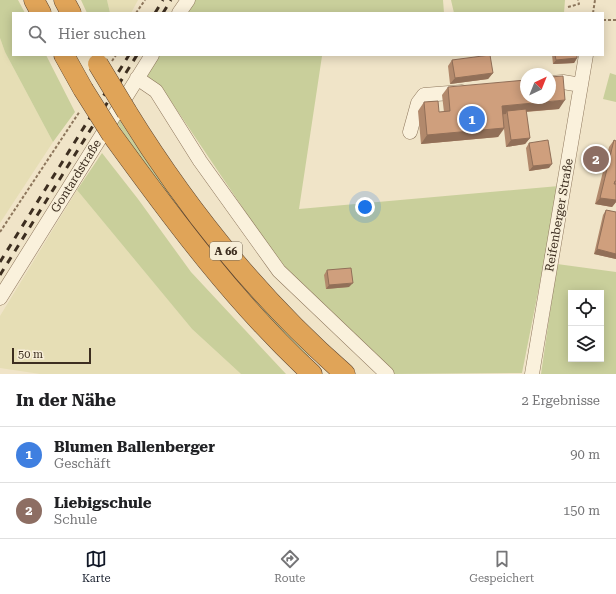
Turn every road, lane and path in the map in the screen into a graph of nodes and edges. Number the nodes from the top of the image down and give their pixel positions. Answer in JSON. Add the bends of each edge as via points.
{"nodes":[{"id":1,"x":34,"y":0,"type":"edge"},
{"id":2,"x":64,"y":0,"type":"edge"},
{"id":3,"x":145,"y":0,"type":"edge"},
{"id":4,"x":188,"y":0,"type":"edge"},
{"id":5,"x":579,"y":0,"type":"edge"},
{"id":6,"x":595,"y":0,"type":"edge"},
{"id":7,"x":568,"y":7,"type":"dead end"},
{"id":8,"x":40,"y":12,"type":"edge"},
{"id":9,"x":70,"y":12,"type":"edge"},
{"id":10,"x":137,"y":12,"type":"edge"},
{"id":11,"x":180,"y":12,"type":"edge"},
{"id":12,"x":593,"y":12,"type":"edge"},
{"id":13,"x":604,"y":20,"type":"edge"},
{"id":14,"x":616,"y":20,"type":"edge"},
{"id":15,"x":64,"y":56,"type":"edge"},
{"id":16,"x":113,"y":56,"type":"edge"},
{"id":17,"x":151,"y":56,"type":"edge"},
{"id":18,"x":586,"y":56,"type":"edge"},
{"id":19,"x":101,"y":60,"type":"edge"},
{"id":20,"x":137,"y":78,"type":"junction"},
{"id":21,"x":556,"y":83,"type":"edge"},
{"id":22,"x":581,"y":85,"type":"junction"},
{"id":23,"x":479,"y":90,"type":"edge"},
{"id":24,"x":83,"y":98,"type":"junction"},
{"id":25,"x":410,"y":132,"type":"dead end"},
{"id":26,"x":0,"y":232,"type":"edge"},
{"id":27,"x":0,"y":298,"type":"edge"},
{"id":28,"x":312,"y":374,"type":"edge"},
{"id":29,"x":345,"y":374,"type":"edge"},
{"id":30,"x":387,"y":374,"type":"edge"},
{"id":31,"x":532,"y":374,"type":"edge"}],
"edges":[{"from":1,"to":8,"type":"highway"},
{"from":2,"to":9,"type":"highway"},
{"from":3,"to":10,"type":"path"},
{"from":4,"to":11,"type":"street"},
{"from":5,"to":7,"type":"path","via":[[578,4]]},
{"from":6,"to":12,"type":"path"},
{"from":13,"to":14,"type":"path"},
{"from":15,"to":24,"type":"highway","number":"A 66"},
{"from":16,"to":19,"type":"path"},
{"from":17,"to":20,"type":"street","name":"Gontardstraße"},
{"from":18,"to":22,"type":"street","name":"Reifenberger Straße"},
{"from":19,"to":29,"type":"highway","number":"A 66","bridge":true,"via":[[127,112],[159,164],[223,248],[294,326]]},
{"from":20,"to":27,"type":"street","name":"Gontardstraße"},
{"from":20,"to":30,"type":"street","via":[[156,91],[200,161],[280,271]]},
{"from":21,"to":22,"type":"street"},
{"from":22,"to":31,"type":"street","name":"Reifenberger Straße"},
{"from":23,"to":25,"type":"street","via":[[424,95],[418,103]]},
{"from":24,"to":26,"type":"path"},
{"from":24,"to":28,"type":"highway","number":"A 66","bridge":true,"via":[[204,259],[271,334]]}]}
